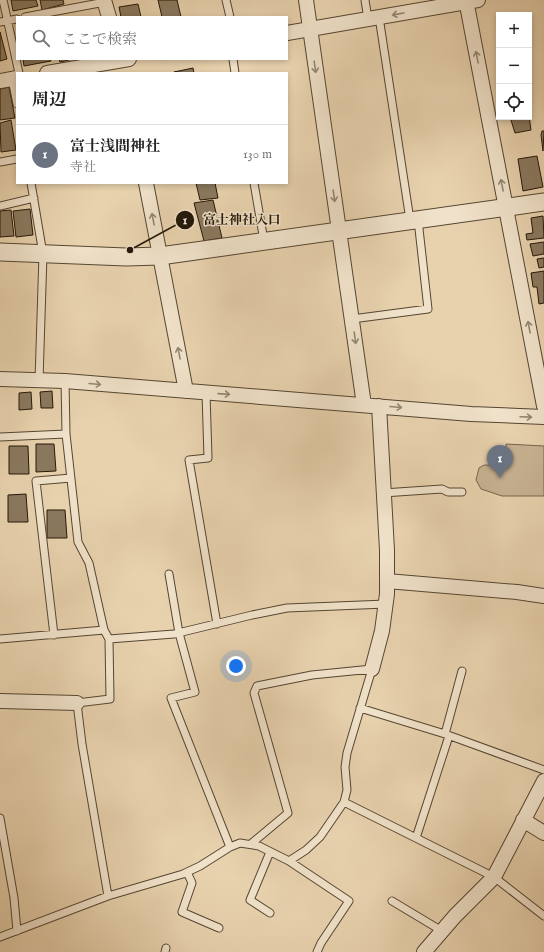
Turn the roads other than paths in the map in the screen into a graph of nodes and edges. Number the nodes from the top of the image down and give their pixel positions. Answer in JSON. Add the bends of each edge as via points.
{"nodes":[{"id":1,"x":3,"y":0,"type":"edge"},
{"id":2,"x":226,"y":0,"type":"edge"},
{"id":3,"x":306,"y":0,"type":"edge"},
{"id":4,"x":365,"y":0,"type":"edge"},
{"id":5,"x":104,"y":1,"type":"edge"},
{"id":6,"x":470,"y":1,"type":"edge"},
{"id":7,"x":30,"y":16,"type":"edge"},
{"id":8,"x":109,"y":16,"type":"edge"},
{"id":9,"x":230,"y":16,"type":"edge"},
{"id":10,"x":373,"y":18,"type":"junction"},
{"id":11,"x":16,"y":19,"type":"edge"},
{"id":12,"x":8,"y":20,"type":"junction"},
{"id":13,"x":0,"y":22,"type":"edge"},
{"id":14,"x":310,"y":29,"type":"junction"},
{"id":15,"x":288,"y":32,"type":"edge"},
{"id":16,"x":233,"y":60,"type":"edge"},
{"id":17,"x":124,"y":63,"type":"edge"},
{"id":18,"x":55,"y":72,"type":"edge"},
{"id":19,"x":235,"y":72,"type":"edge"},
{"id":20,"x":12,"y":78,"type":"edge"},
{"id":21,"x":16,"y":99,"type":"edge"},
{"id":22,"x":16,"y":159,"type":"edge"},
{"id":23,"x":0,"y":162,"type":"edge"},
{"id":24,"x":31,"y":184,"type":"edge"},
{"id":25,"x":146,"y":184,"type":"edge"},
{"id":26,"x":254,"y":184,"type":"edge"},
{"id":27,"x":34,"y":198,"type":"junction"},
{"id":28,"x":544,"y":202,"type":"edge"},
{"id":29,"x":0,"y":206,"type":"edge"},
{"id":30,"x":506,"y":207,"type":"junction"},
{"id":31,"x":414,"y":220,"type":"junction"},
{"id":32,"x":339,"y":231,"type":"junction"},
{"id":33,"x":264,"y":241,"type":"junction"},
{"id":34,"x":0,"y":252,"type":"edge"},
{"id":35,"x":43,"y":254,"type":"junction"},
{"id":36,"x":160,"y":256,"type":"junction"},
{"id":37,"x":352,"y":319,"type":"junction"},
{"id":38,"x":0,"y":379,"type":"edge"},
{"id":39,"x":39,"y":380,"type":"junction"},
{"id":40,"x":65,"y":381,"type":"junction"},
{"id":41,"x":186,"y":391,"type":"junction"},
{"id":42,"x":206,"y":393,"type":"junction"},
{"id":43,"x":364,"y":405,"type":"junction"},
{"id":44,"x":379,"y":406,"type":"junction"},
{"id":45,"x":544,"y":406,"type":"edge"},
{"id":46,"x":544,"y":417,"type":"edge"},
{"id":47,"x":66,"y":434,"type":"junction"},
{"id":48,"x":0,"y":437,"type":"edge"},
{"id":49,"x":71,"y":478,"type":"junction"},
{"id":50,"x":462,"y":492,"type":"dead end"},
{"id":51,"x":383,"y":493,"type":"junction"},
{"id":52,"x":169,"y":574,"type":"dead end"},
{"id":53,"x":387,"y":581,"type":"junction"},
{"id":54,"x":544,"y":596,"type":"edge"},
{"id":55,"x":386,"y":604,"type":"junction"},
{"id":56,"x":216,"y":624,"type":"junction"},
{"id":57,"x":104,"y":630,"type":"junction"},
{"id":58,"x":179,"y":633,"type":"junction"},
{"id":59,"x":54,"y":634,"type":"junction"},
{"id":60,"x":0,"y":639,"type":"edge"},
{"id":61,"x":109,"y":639,"type":"junction"},
{"id":62,"x":372,"y":670,"type":"junction"},
{"id":63,"x":462,"y":670,"type":"dead end"},
{"id":64,"x":0,"y":701,"type":"edge"},
{"id":65,"x":77,"y":703,"type":"junction"},
{"id":66,"x":360,"y":708,"type":"junction"},
{"id":67,"x":447,"y":735,"type":"junction"},
{"id":68,"x":544,"y":770,"type":"edge"},
{"id":69,"x":544,"y":780,"type":"edge"},
{"id":70,"x":344,"y":802,"type":"junction"},
{"id":71,"x":0,"y":818,"type":"edge"},
{"id":72,"x":523,"y":820,"type":"junction"},
{"id":73,"x":544,"y":833,"type":"edge"},
{"id":74,"x":416,"y":838,"type":"junction"},
{"id":75,"x":252,"y":843,"type":"junction"},
{"id":76,"x":230,"y":847,"type":"junction"},
{"id":77,"x":270,"y":852,"type":"junction"},
{"id":78,"x":289,"y":860,"type":"junction"},
{"id":79,"x":187,"y":872,"type":"junction"},
{"id":80,"x":494,"y":877,"type":"junction"},
{"id":81,"x":108,"y":896,"type":"junction"},
{"id":82,"x":392,"y":900,"type":"dead end"},
{"id":83,"x":270,"y":913,"type":"dead end"},
{"id":84,"x":544,"y":916,"type":"edge"},
{"id":85,"x":219,"y":928,"type":"dead end"},
{"id":86,"x":17,"y":932,"type":"junction"},
{"id":87,"x":442,"y":932,"type":"junction"},
{"id":88,"x":0,"y":937,"type":"edge"},
{"id":89,"x":317,"y":952,"type":"edge"},
{"id":90,"x":424,"y":952,"type":"edge"}],
"edges":[{"from":1,"to":12,"type":"lane"},
{"from":2,"to":9,"type":"lane"},
{"from":3,"to":14,"type":"street"},
{"from":4,"to":10,"type":"lane"},
{"from":5,"to":7,"type":"lane"},
{"from":5,"to":8,"type":"street"},
{"from":6,"to":10,"type":"street","one_way":true},
{"from":30,"to":6,"type":"street","one_way":true},
{"from":10,"to":14,"type":"street"},
{"from":10,"to":31,"type":"lane"},
{"from":11,"to":12,"type":"lane"},
{"from":12,"to":13,"type":"lane"},
{"from":12,"to":20,"type":"lane"},
{"from":14,"to":15,"type":"street"},
{"from":14,"to":32,"type":"street","one_way":true},
{"from":16,"to":19,"type":"lane"},
{"from":17,"to":18,"type":"street"},
{"from":20,"to":21,"type":"lane"},
{"from":22,"to":23,"type":"lane"},
{"from":24,"to":27,"type":"lane"},
{"from":36,"to":25,"type":"street","one_way":true},
{"from":26,"to":33,"type":"lane"},
{"from":27,"to":29,"type":"lane"},
{"from":27,"to":35,"type":"lane"},
{"from":28,"to":30,"type":"street"},
{"from":30,"to":31,"type":"street"},
{"from":45,"to":30,"type":"street","one_way":true},
{"from":31,"to":32,"type":"street"},
{"from":31,"to":37,"type":"lane","via":[[428,309]]},
{"from":32,"to":33,"type":"street"},
{"from":32,"to":37,"type":"street"},
{"from":33,"to":36,"type":"street"},
{"from":34,"to":35,"type":"street"},
{"from":35,"to":36,"type":"street"},
{"from":35,"to":39,"type":"lane"},
{"from":41,"to":36,"type":"street","one_way":true},
{"from":37,"to":43,"type":"street","one_way":true},
{"from":38,"to":39,"type":"street"},
{"from":39,"to":40,"type":"street"},
{"from":40,"to":41,"type":"street","one_way":true},
{"from":40,"to":47,"type":"lane"},
{"from":41,"to":42,"type":"street"},
{"from":42,"to":43,"type":"street","one_way":true},
{"from":42,"to":56,"type":"lane","via":[[208,458],[189,460]]},
{"from":43,"to":44,"type":"street"},
{"from":44,"to":46,"type":"street","one_way":true},
{"from":44,"to":51,"type":"street"},
{"from":47,"to":48,"type":"lane"},
{"from":47,"to":49,"type":"lane"},
{"from":49,"to":57,"type":"lane","via":[[78,542],[88,563]]},
{"from":49,"to":59,"type":"lane","via":[[36,481]]},
{"from":50,"to":51,"type":"lane","via":[[448,492],[442,488]]},
{"from":51,"to":53,"type":"street"},
{"from":52,"to":58,"type":"lane"},
{"from":53,"to":54,"type":"street"},
{"from":53,"to":55,"type":"street"},
{"from":55,"to":56,"type":"lane","via":[[286,608]]},
{"from":55,"to":62,"type":"street"},
{"from":56,"to":58,"type":"lane"},
{"from":57,"to":59,"type":"lane"},
{"from":57,"to":61,"type":"lane"},
{"from":58,"to":61,"type":"lane"},
{"from":58,"to":76,"type":"lane","via":[[195,692],[170,698]]},
{"from":59,"to":60,"type":"lane"},
{"from":61,"to":65,"type":"lane","via":[[110,699]]},
{"from":62,"to":66,"type":"lane"},
{"from":62,"to":75,"type":"lane","via":[[312,675],[257,686],[254,693],[288,813]]},
{"from":63,"to":67,"type":"lane"},
{"from":64,"to":65,"type":"street"},
{"from":65,"to":81,"type":"lane"},
{"from":66,"to":67,"type":"lane"},
{"from":66,"to":70,"type":"lane","via":[[347,752],[347,790]]},
{"from":67,"to":68,"type":"lane"},
{"from":67,"to":74,"type":"lane"},
{"from":69,"to":72,"type":"street"},
{"from":70,"to":74,"type":"lane"},
{"from":70,"to":78,"type":"lane","via":[[320,837],[306,850]]},
{"from":71,"to":86,"type":"lane","via":[[14,898]]},
{"from":72,"to":73,"type":"street"},
{"from":72,"to":80,"type":"street"},
{"from":74,"to":80,"type":"lane"},
{"from":75,"to":76,"type":"lane","via":[[240,843]]},
{"from":75,"to":77,"type":"lane"},
{"from":76,"to":79,"type":"lane"},
{"from":77,"to":78,"type":"lane"},
{"from":77,"to":83,"type":"lane","via":[[250,900]]},
{"from":78,"to":89,"type":"lane","via":[[349,901]]},
{"from":79,"to":81,"type":"lane"},
{"from":79,"to":85,"type":"lane","via":[[192,883],[182,912]]},
{"from":80,"to":84,"type":"lane"},
{"from":80,"to":87,"type":"street"},
{"from":81,"to":86,"type":"lane"},
{"from":82,"to":87,"type":"lane"},
{"from":86,"to":88,"type":"lane"},
{"from":87,"to":90,"type":"street"}]}
